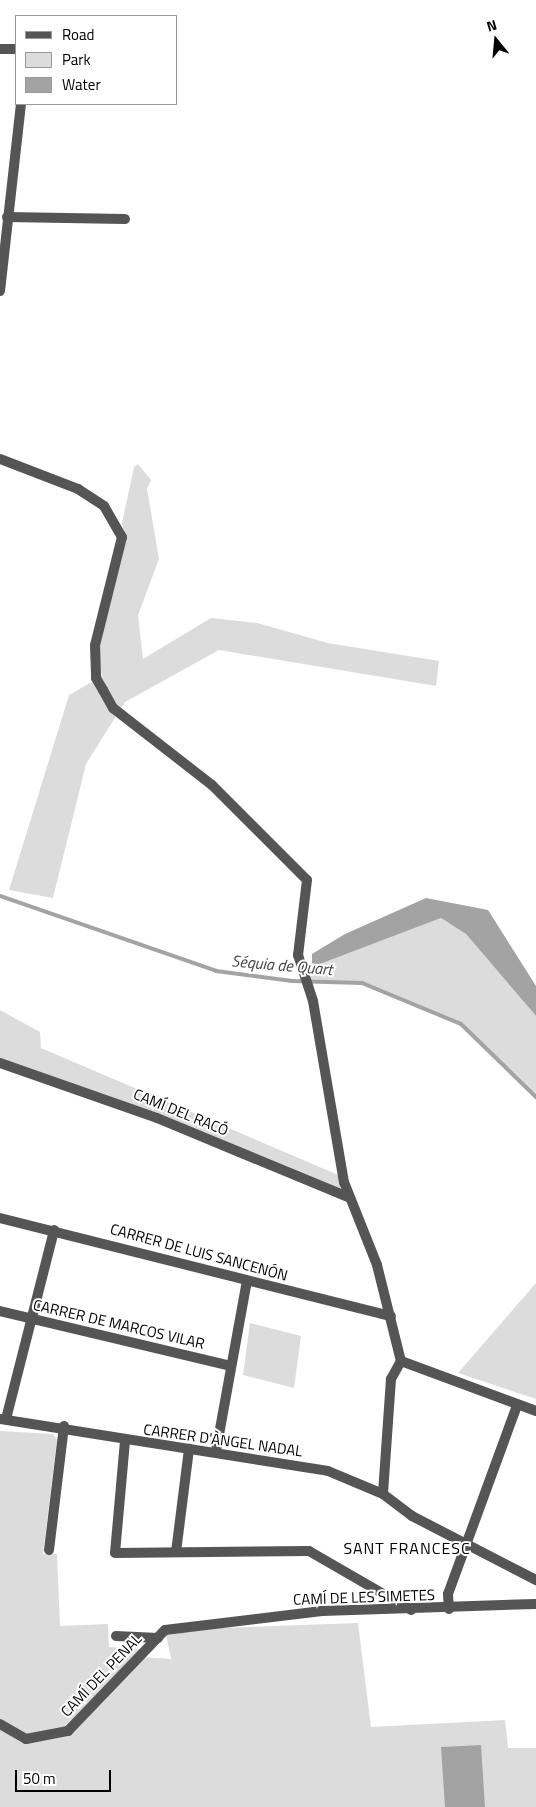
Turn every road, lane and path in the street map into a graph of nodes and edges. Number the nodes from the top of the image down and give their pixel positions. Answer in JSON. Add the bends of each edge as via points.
{"nodes":[{"id":1,"x":0,"y":49,"type":"edge"},
{"id":2,"x":15,"y":49,"type":"edge"},
{"id":3,"x":22,"y":105,"type":"edge"},
{"id":4,"x":7,"y":217,"type":"junction"},
{"id":5,"x":125,"y":219,"type":"dead end"},
{"id":6,"x":0,"y":291,"type":"edge"},
{"id":7,"x":0,"y":459,"type":"edge"},
{"id":8,"x":0,"y":1063,"type":"edge"},
{"id":9,"x":348,"y":1197,"type":"junction"},
{"id":10,"x":0,"y":1218,"type":"edge"},
{"id":11,"x":54,"y":1230,"type":"junction"},
{"id":12,"x":247,"y":1281,"type":"junction"},
{"id":13,"x":0,"y":1311,"type":"edge"},
{"id":14,"x":391,"y":1316,"type":"junction"},
{"id":15,"x":32,"y":1319,"type":"junction"},
{"id":16,"x":401,"y":1361,"type":"junction"},
{"id":17,"x":231,"y":1366,"type":"junction"},
{"id":18,"x":517,"y":1405,"type":"junction"},
{"id":19,"x":536,"y":1411,"type":"edge"},
{"id":20,"x":3,"y":1419,"type":"edge"},
{"id":21,"x":64,"y":1426,"type":"junction"},
{"id":22,"x":125,"y":1441,"type":"junction"},
{"id":23,"x":189,"y":1449,"type":"junction"},
{"id":24,"x":216,"y":1451,"type":"junction"},
{"id":25,"x":383,"y":1494,"type":"junction"},
{"id":26,"x":468,"y":1545,"type":"junction"},
{"id":27,"x":49,"y":1550,"type":"dead end"},
{"id":28,"x":176,"y":1552,"type":"junction"},
{"id":29,"x":536,"y":1580,"type":"edge"},
{"id":30,"x":536,"y":1604,"type":"edge"},
{"id":31,"x":449,"y":1609,"type":"junction"},
{"id":32,"x":411,"y":1610,"type":"junction"},
{"id":33,"x":165,"y":1630,"type":"joint"},
{"id":34,"x":116,"y":1636,"type":"dead end"},
{"id":35,"x":158,"y":1638,"type":"junction"},
{"id":36,"x":0,"y":1724,"type":"edge"}],
"edges":[{"from":1,"to":2,"type":"street"},
{"from":3,"to":4,"type":"street"},
{"from":4,"to":5,"type":"street"},
{"from":4,"to":6,"type":"street"},
{"from":7,"to":9,"type":"street","via":[[78,489],[104,506],[122,537],[120,557],[97,630],[96,678],[113,708],[212,785],[307,880],[298,956],[313,1001]]},
{"from":8,"to":9,"type":"street","name":"CAMÍ DEL RACÓ","via":[[157,1118]]},
{"from":9,"to":14,"type":"street","via":[[377,1264]]},
{"from":10,"to":11,"type":"street","name":"CARRER DE LUIS SANCENÓN"},
{"from":11,"to":12,"type":"street","name":"CARRER DE LUIS SANCENÓN"},
{"from":11,"to":15,"type":"street"},
{"from":12,"to":14,"type":"street","name":"CARRER DE LUIS SANCENÓN"},
{"from":12,"to":17,"type":"street"},
{"from":13,"to":15,"type":"street","name":"CARRER DE MARCOS VILAR"},
{"from":14,"to":16,"type":"street"},
{"from":15,"to":17,"type":"street","name":"CARRER DE MARCOS VILAR"},
{"from":15,"to":20,"type":"street"},
{"from":16,"to":18,"type":"street"},
{"from":16,"to":25,"type":"street","via":[[391,1379]]},
{"from":17,"to":24,"type":"street"},
{"from":18,"to":19,"type":"street"},
{"from":18,"to":26,"type":"street"},
{"from":20,"to":21,"type":"street","name":"CARRER D'ÀNGEL NADAL"},
{"from":21,"to":22,"type":"street","name":"CARRER D'ÀNGEL NADAL"},
{"from":21,"to":27,"type":"street"},
{"from":22,"to":23,"type":"street","name":"CARRER D'ÀNGEL NADAL"},
{"from":22,"to":28,"type":"street","via":[[115,1554]]},
{"from":23,"to":24,"type":"street","name":"CARRER D'ÀNGEL NADAL"},
{"from":23,"to":28,"type":"street"},
{"from":24,"to":25,"type":"street","name":"CARRER D'ÀNGEL NADAL","via":[[328,1472]]},
{"from":25,"to":26,"type":"street","name":"CARRER D'ÀNGEL NADAL"},
{"from":26,"to":29,"type":"street","name":"CARRER D'ÀNGEL NADAL"},
{"from":26,"to":31,"type":"street","via":[[448,1594]]},
{"from":28,"to":32,"type":"street","via":[[309,1551]]},
{"from":30,"to":31,"type":"street","name":"CAMÍ DE LES SIMETES"},
{"from":31,"to":32,"type":"street","name":"CAMÍ DE LES SIMETES"},
{"from":32,"to":33,"type":"street","name":"CAMÍ DE LES SIMETES","via":[[322,1611]]},
{"from":33,"to":35,"type":"street","name":"CAMÍ DEL PENAL"},
{"from":34,"to":35,"type":"street"},
{"from":35,"to":36,"type":"street","name":"CAMÍ DEL PENAL","via":[[68,1731],[26,1739]]}]}
